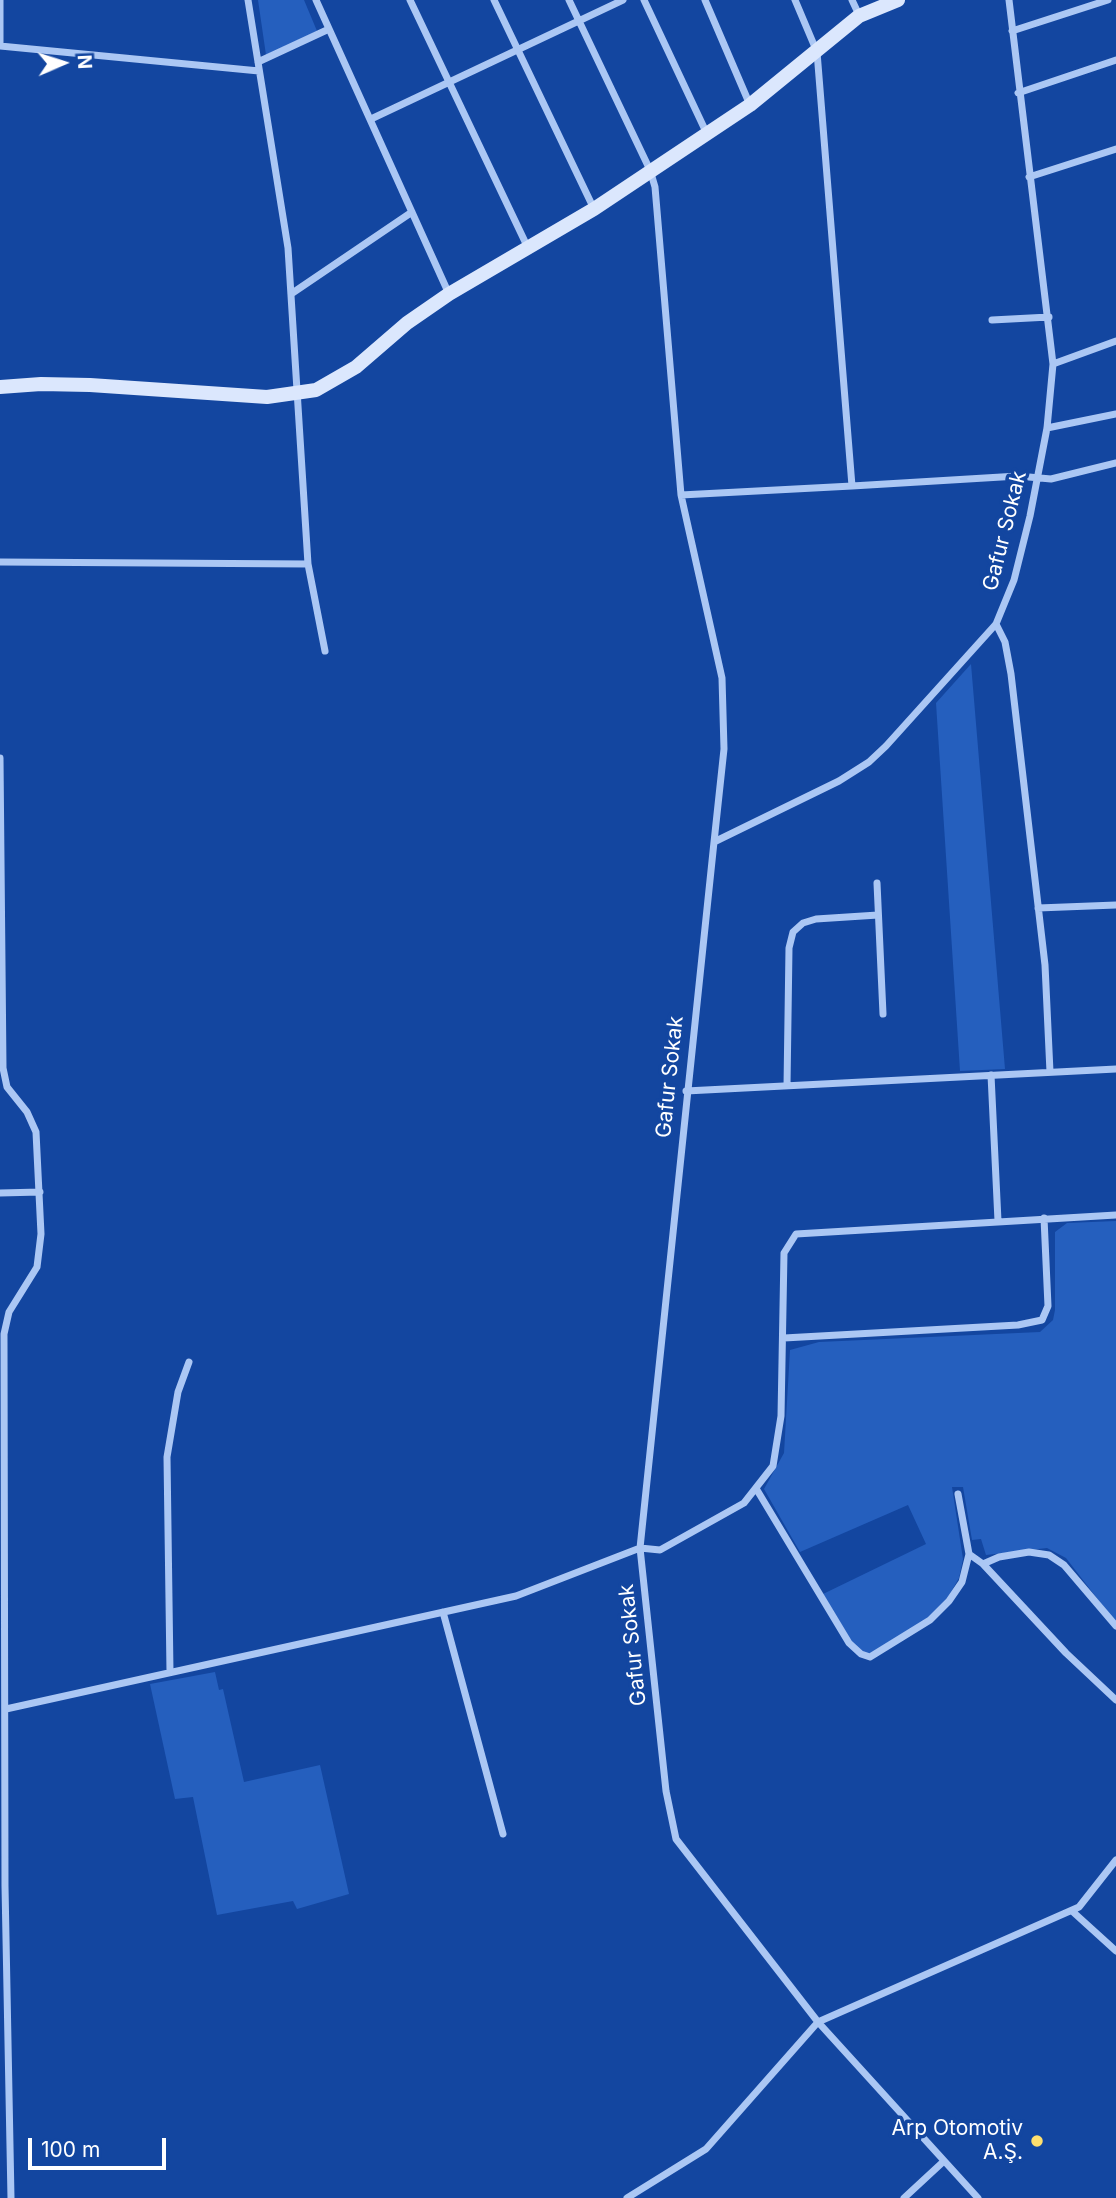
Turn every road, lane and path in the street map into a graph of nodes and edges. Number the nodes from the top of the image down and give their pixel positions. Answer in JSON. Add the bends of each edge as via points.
{"nodes":[{"id":1,"x":0,"y":0,"type":"edge"},
{"id":2,"x":248,"y":0,"type":"edge"},
{"id":3,"x":316,"y":0,"type":"edge"},
{"id":4,"x":410,"y":0,"type":"edge"},
{"id":5,"x":494,"y":0,"type":"edge"},
{"id":6,"x":569,"y":0,"type":"edge"},
{"id":7,"x":623,"y":0,"type":"edge"},
{"id":8,"x":644,"y":0,"type":"edge"},
{"id":9,"x":705,"y":0,"type":"edge"},
{"id":10,"x":795,"y":0,"type":"edge"},
{"id":11,"x":852,"y":0,"type":"edge"},
{"id":12,"x":898,"y":0,"type":"edge"},
{"id":13,"x":1009,"y":0,"type":"edge"},
{"id":14,"x":1108,"y":0,"type":"edge"},
{"id":15,"x":859,"y":16,"type":"junction"},
{"id":16,"x":579,"y":21,"type":"junction"},
{"id":17,"x":329,"y":29,"type":"junction"},
{"id":18,"x":1012,"y":31,"type":"junction"},
{"id":19,"x":0,"y":45,"type":"edge"},
{"id":20,"x":518,"y":50,"type":"junction"},
{"id":21,"x":817,"y":52,"type":"junction"},
{"id":22,"x":1116,"y":60,"type":"edge"},
{"id":23,"x":258,"y":62,"type":"junction"},
{"id":24,"x":260,"y":71,"type":"junction"},
{"id":25,"x":449,"y":83,"type":"junction"},
{"id":26,"x":1018,"y":93,"type":"junction"},
{"id":27,"x":750,"y":105,"type":"junction"},
{"id":28,"x":371,"y":119,"type":"junction"},
{"id":29,"x":707,"y":134,"type":"junction"},
{"id":30,"x":1116,"y":151,"type":"edge"},
{"id":31,"x":650,"y":170,"type":"junction"},
{"id":32,"x":1029,"y":177,"type":"junction"},
{"id":33,"x":594,"y":209,"type":"junction"},
{"id":34,"x":412,"y":212,"type":"junction"},
{"id":35,"x":528,"y":248,"type":"junction"},
{"id":36,"x":291,"y":294,"type":"junction"},
{"id":37,"x":449,"y":294,"type":"junction"},
{"id":38,"x":1049,"y":317,"type":"junction"},
{"id":39,"x":992,"y":320,"type":"dead end"},
{"id":40,"x":1116,"y":341,"type":"edge"},
{"id":41,"x":1053,"y":364,"type":"junction"},
{"id":42,"x":0,"y":387,"type":"edge"},
{"id":43,"x":296,"y":396,"type":"junction"},
{"id":44,"x":1116,"y":414,"type":"edge"},
{"id":45,"x":1047,"y":428,"type":"junction"},
{"id":46,"x":1116,"y":463,"type":"edge"},
{"id":47,"x":1037,"y":479,"type":"junction"},
{"id":48,"x":852,"y":486,"type":"junction"},
{"id":49,"x":681,"y":495,"type":"junction"},
{"id":50,"x":0,"y":562,"type":"edge"},
{"id":51,"x":308,"y":564,"type":"junction"},
{"id":52,"x":996,"y":624,"type":"junction"},
{"id":53,"x":325,"y":651,"type":"dead end"},
{"id":54,"x":0,"y":758,"type":"edge"},
{"id":55,"x":714,"y":842,"type":"junction"},
{"id":56,"x":877,"y":883,"type":"dead end"},
{"id":57,"x":1116,"y":905,"type":"edge"},
{"id":58,"x":1038,"y":908,"type":"junction"},
{"id":59,"x":878,"y":915,"type":"junction"},
{"id":60,"x":883,"y":1014,"type":"dead end"},
{"id":61,"x":1116,"y":1069,"type":"edge"},
{"id":62,"x":1050,"y":1072,"type":"junction"},
{"id":63,"x":991,"y":1075,"type":"junction"},
{"id":64,"x":787,"y":1086,"type":"junction"},
{"id":65,"x":686,"y":1091,"type":"junction"},
{"id":66,"x":40,"y":1192,"type":"junction"},
{"id":67,"x":0,"y":1193,"type":"edge"},
{"id":68,"x":1116,"y":1215,"type":"edge"},
{"id":69,"x":1044,"y":1218,"type":"junction"},
{"id":70,"x":998,"y":1221,"type":"junction"},
{"id":71,"x":784,"y":1338,"type":"junction"},
{"id":72,"x":189,"y":1362,"type":"dead end"},
{"id":73,"x":757,"y":1490,"type":"junction"},
{"id":74,"x":958,"y":1493,"type":"dead end"},
{"id":75,"x":640,"y":1548,"type":"junction"},
{"id":76,"x":969,"y":1554,"type":"junction"},
{"id":77,"x":983,"y":1564,"type":"junction"},
{"id":78,"x":443,"y":1612,"type":"junction"},
{"id":79,"x":1116,"y":1626,"type":"edge"},
{"id":80,"x":170,"y":1672,"type":"junction"},
{"id":81,"x":1116,"y":1700,"type":"edge"},
{"id":82,"x":6,"y":1709,"type":"junction"},
{"id":83,"x":503,"y":1834,"type":"dead end"},
{"id":84,"x":1116,"y":1860,"type":"edge"},
{"id":85,"x":1072,"y":1911,"type":"junction"},
{"id":86,"x":1116,"y":1951,"type":"edge"},
{"id":87,"x":818,"y":2022,"type":"junction"},
{"id":88,"x":944,"y":2161,"type":"junction"},
{"id":89,"x":11,"y":2198,"type":"edge"},
{"id":90,"x":626,"y":2198,"type":"edge"},
{"id":91,"x":904,"y":2198,"type":"edge"},
{"id":92,"x":978,"y":2198,"type":"edge"}],
"edges":[{"from":1,"to":19,"type":"street"},
{"from":2,"to":23,"type":"street"},
{"from":3,"to":17,"type":"street"},
{"from":4,"to":25,"type":"street"},
{"from":5,"to":20,"type":"street"},
{"from":6,"to":16,"type":"street"},
{"from":7,"to":16,"type":"street"},
{"from":8,"to":29,"type":"street"},
{"from":9,"to":27,"type":"street"},
{"from":10,"to":21,"type":"street"},
{"from":11,"to":15,"type":"street"},
{"from":12,"to":15,"type":"street"},
{"from":13,"to":18,"type":"street","name":"Gafur Sokak"},
{"from":14,"to":18,"type":"street"},
{"from":15,"to":21,"type":"street"},
{"from":16,"to":20,"type":"street"},
{"from":16,"to":31,"type":"street"},
{"from":17,"to":23,"type":"street"},
{"from":17,"to":28,"type":"street"},
{"from":18,"to":26,"type":"street","name":"Gafur Sokak"},
{"from":19,"to":24,"type":"street"},
{"from":20,"to":25,"type":"street"},
{"from":20,"to":33,"type":"street"},
{"from":21,"to":27,"type":"street"},
{"from":21,"to":48,"type":"street"},
{"from":22,"to":26,"type":"street"},
{"from":23,"to":24,"type":"street"},
{"from":24,"to":36,"type":"street"},
{"from":25,"to":28,"type":"street"},
{"from":25,"to":35,"type":"street"},
{"from":26,"to":32,"type":"street","name":"Gafur Sokak"},
{"from":27,"to":29,"type":"street"},
{"from":28,"to":34,"type":"street"},
{"from":29,"to":31,"type":"street"},
{"from":30,"to":32,"type":"street"},
{"from":31,"to":33,"type":"street"},
{"from":31,"to":49,"type":"street"},
{"from":32,"to":38,"type":"street","name":"Gafur Sokak"},
{"from":33,"to":35,"type":"street"},
{"from":34,"to":36,"type":"street"},
{"from":34,"to":37,"type":"street"},
{"from":35,"to":37,"type":"street"},
{"from":36,"to":43,"type":"street"},
{"from":37,"to":43,"type":"street","via":[[344,376]]},
{"from":38,"to":39,"type":"street"},
{"from":38,"to":41,"type":"street","name":"Gafur Sokak"},
{"from":40,"to":41,"type":"street"},
{"from":41,"to":45,"type":"street","name":"Gafur Sokak"},
{"from":42,"to":43,"type":"street","via":[[60,384]]},
{"from":43,"to":51,"type":"street"},
{"from":44,"to":45,"type":"street"},
{"from":45,"to":47,"type":"street","name":"Gafur Sokak"},
{"from":46,"to":47,"type":"street"},
{"from":47,"to":48,"type":"street","via":[[1018,476]]},
{"from":47,"to":52,"type":"street","name":"Gafur Sokak","via":[[1014,580]]},
{"from":48,"to":49,"type":"street"},
{"from":49,"to":55,"type":"street","via":[[722,678],[724,749]]},
{"from":50,"to":51,"type":"street"},
{"from":51,"to":53,"type":"street"},
{"from":52,"to":55,"type":"street","name":"Gafur Sokak","via":[[869,762]]},
{"from":52,"to":58,"type":"street","via":[[1008,655]]},
{"from":54,"to":66,"type":"street","via":[[3,1068],[7,1087],[36,1132]]},
{"from":55,"to":65,"type":"street","name":"Gafur Sokak"},
{"from":56,"to":59,"type":"street"},
{"from":57,"to":58,"type":"street"},
{"from":58,"to":62,"type":"street"},
{"from":59,"to":60,"type":"street"},
{"from":59,"to":64,"type":"street","via":[[816,919],[793,932]]},
{"from":61,"to":62,"type":"street"},
{"from":62,"to":63,"type":"street"},
{"from":63,"to":64,"type":"street"},
{"from":63,"to":70,"type":"street"},
{"from":64,"to":65,"type":"street"},
{"from":65,"to":75,"type":"street","name":"Gafur Sokak"},
{"from":66,"to":67,"type":"street"},
{"from":66,"to":82,"type":"street","via":[[37,1267],[9,1312],[4,1335]]},
{"from":68,"to":69,"type":"street"},
{"from":69,"to":70,"type":"street"},
{"from":69,"to":71,"type":"street","via":[[1048,1306],[1042,1320]]},
{"from":70,"to":71,"type":"street","via":[[796,1234],[784,1253]]},
{"from":71,"to":73,"type":"street","via":[[778,1445],[773,1466]]},
{"from":72,"to":80,"type":"street","via":[[178,1392],[167,1457]]},
{"from":73,"to":75,"type":"street","via":[[744,1503],[660,1550]]},
{"from":73,"to":76,"type":"street","via":[[849,1643],[865,1656],[886,1650],[941,1611],[962,1582]]},
{"from":74,"to":76,"type":"street"},
{"from":75,"to":78,"type":"street","via":[[516,1596]]},
{"from":75,"to":87,"type":"street","name":"Gafur Sokak","via":[[673,1832]]},
{"from":76,"to":77,"type":"street"},
{"from":77,"to":79,"type":"street","via":[[1029,1552],[1049,1555],[1064,1565]]},
{"from":77,"to":81,"type":"street"},
{"from":78,"to":80,"type":"street"},
{"from":78,"to":83,"type":"street"},
{"from":80,"to":82,"type":"street"},
{"from":82,"to":89,"type":"street"},
{"from":84,"to":85,"type":"street","via":[[1090,1896]]},
{"from":85,"to":86,"type":"street"},
{"from":85,"to":87,"type":"street"},
{"from":87,"to":88,"type":"street","name":"Gafur Sokak"},
{"from":87,"to":90,"type":"street","via":[[706,2149]]},
{"from":88,"to":91,"type":"street"},
{"from":88,"to":92,"type":"street","name":"Gafur Sokak"}]}
